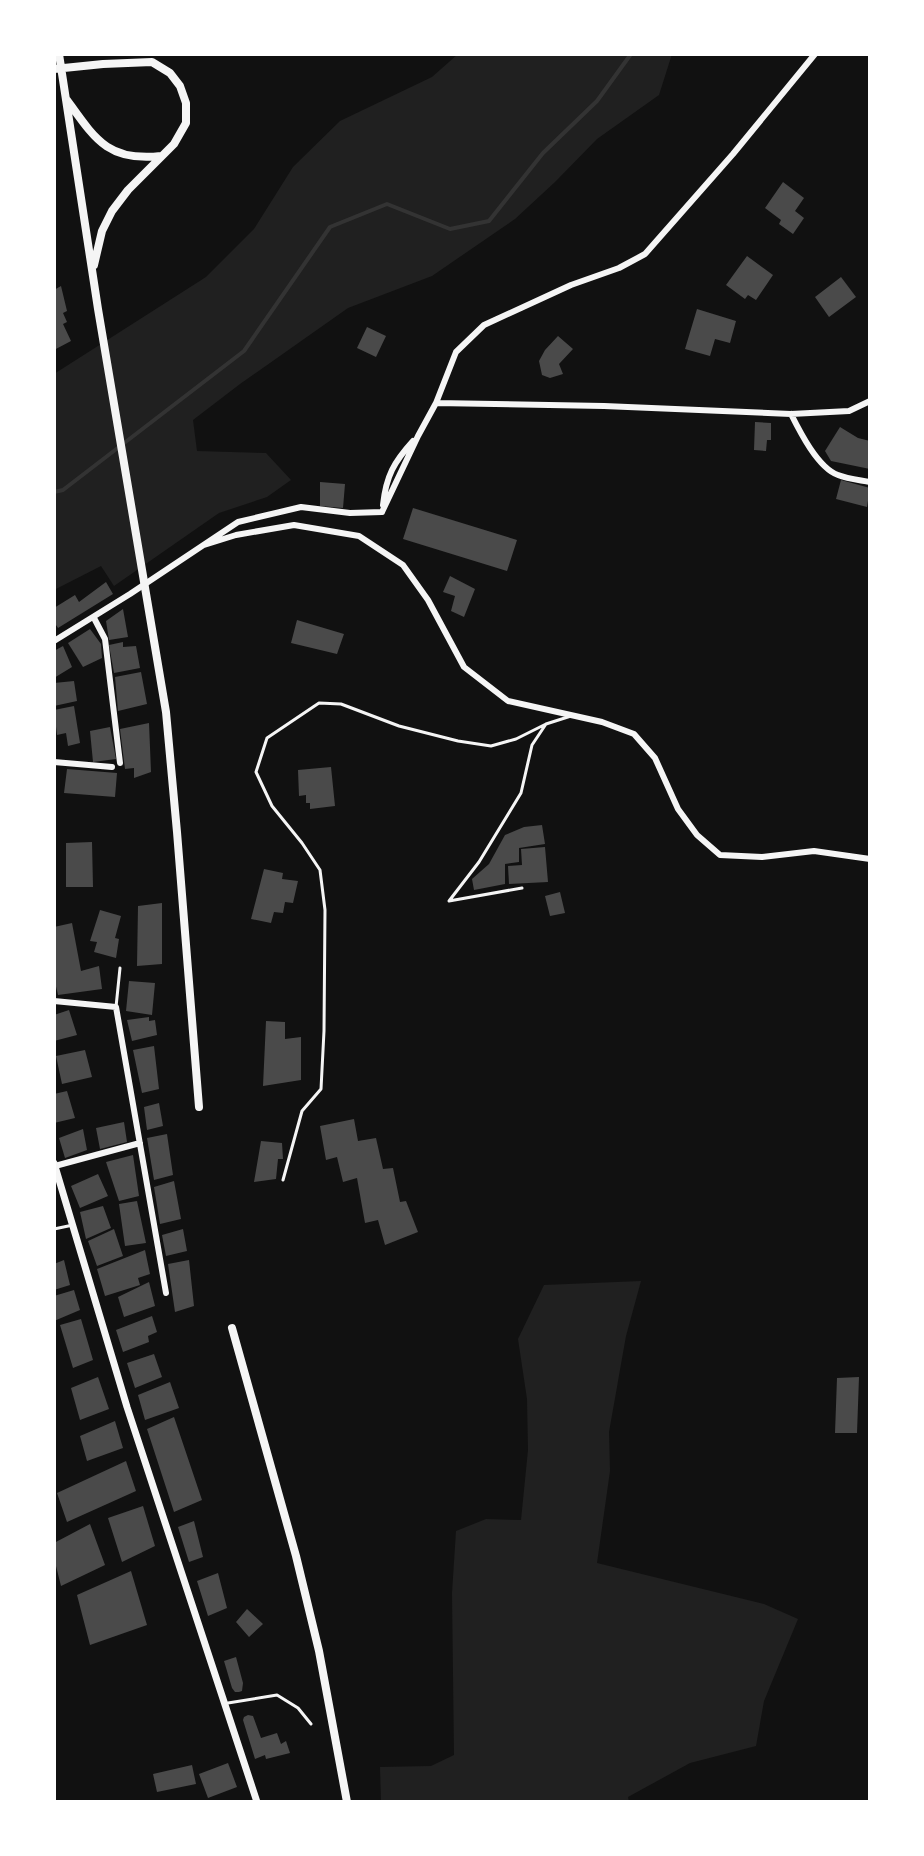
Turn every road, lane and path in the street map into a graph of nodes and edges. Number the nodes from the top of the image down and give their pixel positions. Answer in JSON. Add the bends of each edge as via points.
{"nodes":[{"id":1,"x":59,"y":54,"type":"edge"},
{"id":2,"x":815,"y":54,"type":"edge"},
{"id":3,"x":54,"y":69,"type":"edge"},
{"id":4,"x":65,"y":98,"type":"junction"},
{"id":5,"x":162,"y":156,"type":"junction"},
{"id":6,"x":93,"y":271,"type":"junction"},
{"id":7,"x":870,"y":401,"type":"edge"},
{"id":8,"x":436,"y":403,"type":"junction"},
{"id":9,"x":791,"y":414,"type":"junction"},
{"id":10,"x":870,"y":482,"type":"edge"},
{"id":11,"x":204,"y":545,"type":"junction"},
{"id":12,"x":94,"y":618,"type":"junction"},
{"id":13,"x":54,"y":641,"type":"edge"},
{"id":14,"x":571,"y":716,"type":"junction"},
{"id":15,"x":546,"y":724,"type":"junction"},
{"id":16,"x":54,"y":762,"type":"edge"},
{"id":17,"x":870,"y":859,"type":"edge"},
{"id":18,"x":522,"y":888,"type":"dead end"},
{"id":19,"x":120,"y":968,"type":"dead end"},
{"id":20,"x":54,"y":1001,"type":"edge"},
{"id":21,"x":116,"y":1007,"type":"junction"},
{"id":22,"x":199,"y":1107,"type":"dead end"},
{"id":23,"x":140,"y":1143,"type":"junction"},
{"id":24,"x":55,"y":1165,"type":"edge"},
{"id":25,"x":283,"y":1180,"type":"dead end"},
{"id":26,"x":73,"y":1225,"type":"junction"},
{"id":27,"x":54,"y":1229,"type":"edge"},
{"id":28,"x":166,"y":1293,"type":"dead end"},
{"id":29,"x":232,"y":1328,"type":"dead end"},
{"id":30,"x":224,"y":1703,"type":"junction"},
{"id":31,"x":311,"y":1724,"type":"dead end"},
{"id":32,"x":257,"y":1802,"type":"edge"},
{"id":33,"x":347,"y":1802,"type":"edge"}],
"edges":[{"from":1,"to":4,"type":"main road"},
{"from":2,"to":8,"type":"street","via":[[645,254],[484,325],[456,352]]},
{"from":3,"to":5,"type":"main road","via":[[152,62],[170,73],[186,103],[186,123]]},
{"from":4,"to":5,"type":"main road","via":[[105,146],[124,156]]},
{"from":4,"to":6,"type":"main road"},
{"from":5,"to":6,"type":"main road","via":[[112,211]]},
{"from":6,"to":22,"type":"main road","via":[[166,712]]},
{"from":7,"to":9,"type":"street","via":[[849,411]]},
{"from":8,"to":9,"type":"street"},
{"from":8,"to":11,"type":"street","via":[[382,512],[301,507],[238,522]]},
{"from":9,"to":10,"type":"street","via":[[825,468]]},
{"from":11,"to":12,"type":"street"},
{"from":11,"to":14,"type":"street","via":[[294,525],[359,536],[403,565],[464,667],[508,701]]},
{"from":12,"to":13,"type":"street"},
{"from":12,"to":16,"type":"street","via":[[105,639],[116,765]]},
{"from":14,"to":15,"type":"lane"},
{"from":14,"to":17,"type":"street","via":[[634,734],[655,758],[678,809],[720,855],[814,851]]},
{"from":15,"to":18,"type":"lane","via":[[532,745],[521,793],[449,901]]},
{"from":15,"to":25,"type":"lane","via":[[491,746],[399,726],[341,704],[319,703],[267,738],[256,772],[272,806],[320,870],[325,910],[321,1089],[302,1111]]},
{"from":19,"to":21,"type":"lane"},
{"from":20,"to":21,"type":"street"},
{"from":21,"to":23,"type":"street"},
{"from":23,"to":24,"type":"street"},
{"from":23,"to":28,"type":"street"},
{"from":24,"to":26,"type":"street"},
{"from":26,"to":27,"type":"lane"},
{"from":26,"to":30,"type":"street"},
{"from":29,"to":33,"type":"main road","via":[[296,1556]]},
{"from":30,"to":31,"type":"lane","via":[[277,1695]]},
{"from":30,"to":32,"type":"street"}]}
